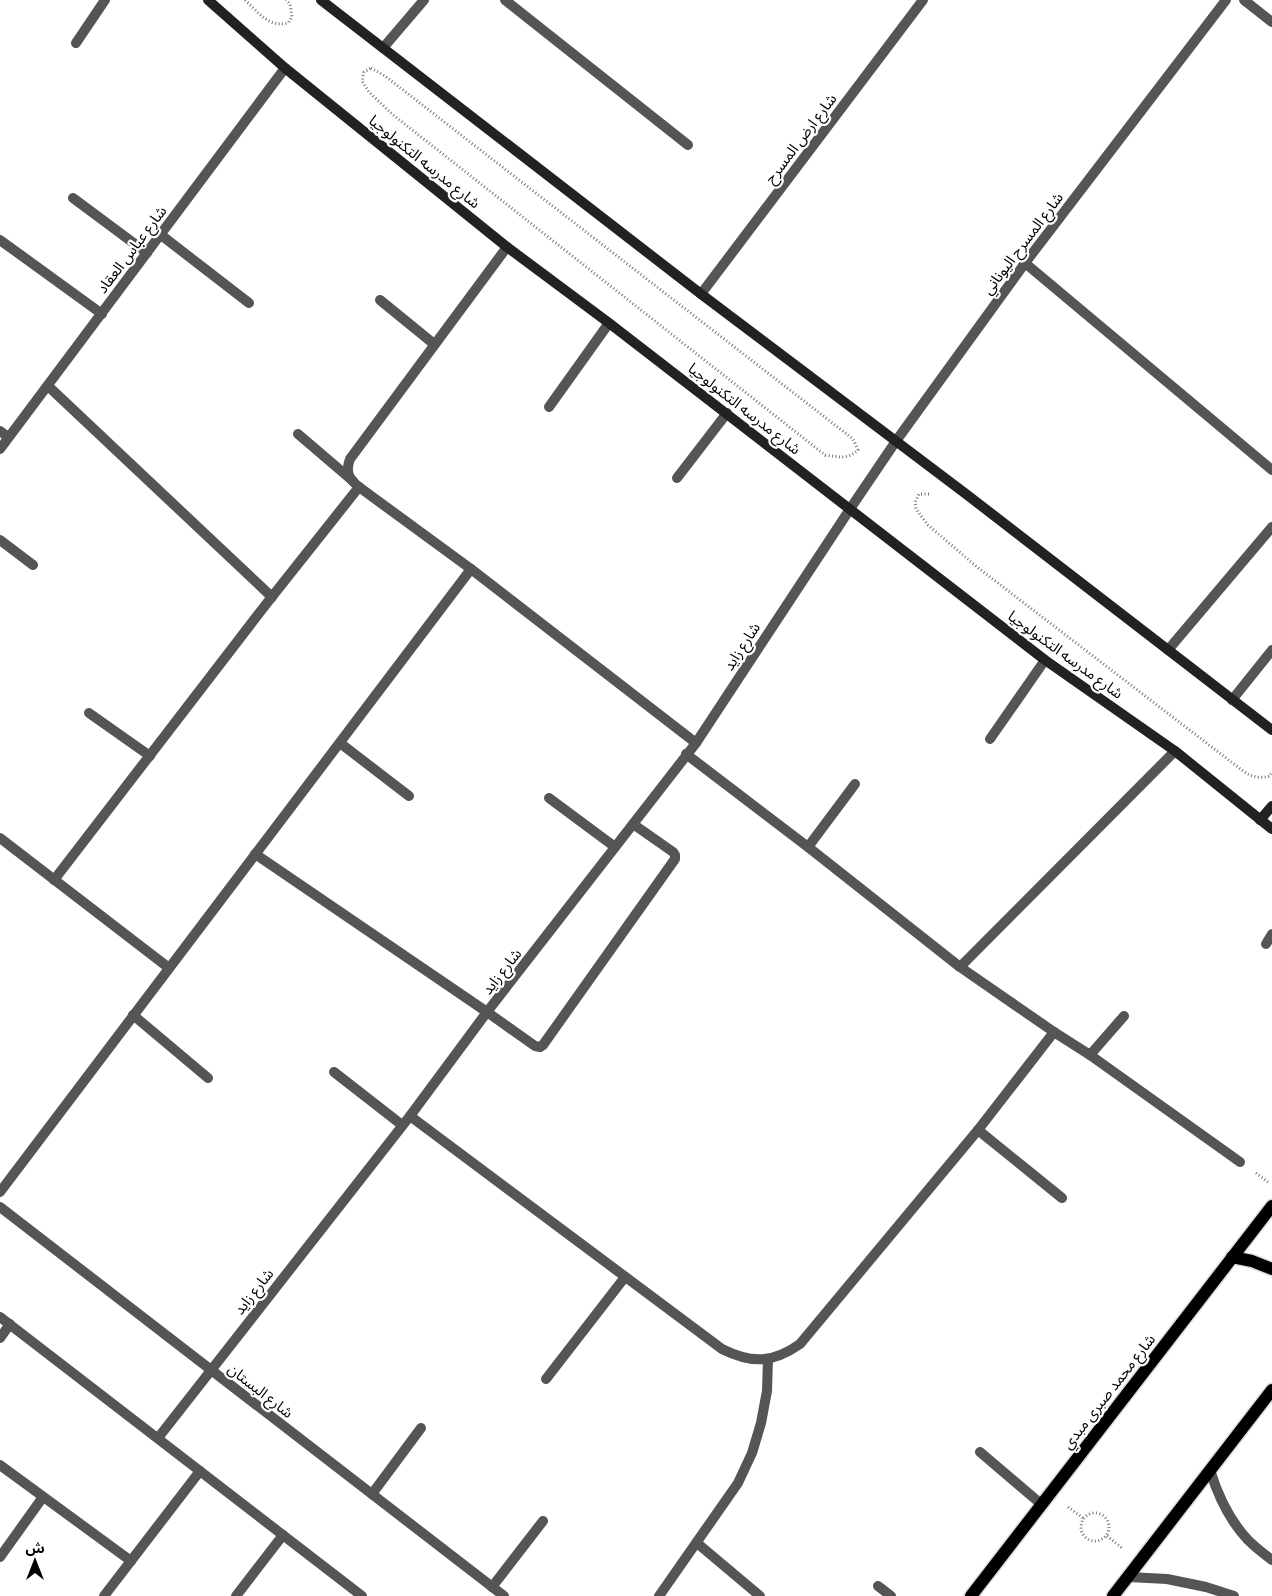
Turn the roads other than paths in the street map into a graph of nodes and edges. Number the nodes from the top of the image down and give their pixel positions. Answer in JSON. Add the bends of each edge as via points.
{"nodes":[{"id":1,"x":106,"y":0,"type":"edge"},
{"id":2,"x":208,"y":0,"type":"edge"},
{"id":3,"x":322,"y":0,"type":"edge"},
{"id":4,"x":424,"y":0,"type":"edge"},
{"id":5,"x":505,"y":0,"type":"edge"},
{"id":6,"x":923,"y":0,"type":"edge"},
{"id":7,"x":1226,"y":0,"type":"edge"},
{"id":8,"x":1244,"y":0,"type":"edge"},
{"id":9,"x":1272,"y":22,"type":"edge"},
{"id":10,"x":76,"y":43,"type":"dead end"},
{"id":11,"x":383,"y":48,"type":"junction"},
{"id":12,"x":285,"y":68,"type":"junction"},
{"id":13,"x":688,"y":144,"type":"dead end"},
{"id":14,"x":73,"y":198,"type":"dead end"},
{"id":15,"x":161,"y":235,"type":"junction"},
{"id":16,"x":0,"y":240,"type":"edge"},
{"id":17,"x":507,"y":247,"type":"junction"},
{"id":18,"x":147,"y":253,"type":"junction"},
{"id":19,"x":1025,"y":263,"type":"junction"},
{"id":20,"x":701,"y":294,"type":"junction"},
{"id":21,"x":380,"y":300,"type":"dead end"},
{"id":22,"x":250,"y":302,"type":"dead end"},
{"id":23,"x":102,"y":314,"type":"junction"},
{"id":24,"x":609,"y":323,"type":"junction"},
{"id":25,"x":434,"y":344,"type":"junction"},
{"id":26,"x":48,"y":386,"type":"junction"},
{"id":27,"x":549,"y":407,"type":"dead end"},
{"id":28,"x":727,"y":414,"type":"junction"},
{"id":29,"x":4,"y":434,"type":"edge"},
{"id":30,"x":298,"y":434,"type":"dead end"},
{"id":31,"x":896,"y":441,"type":"junction"},
{"id":32,"x":0,"y":448,"type":"edge"},
{"id":33,"x":1272,"y":470,"type":"edge"},
{"id":34,"x":678,"y":478,"type":"dead end"},
{"id":35,"x":356,"y":484,"type":"junction"},
{"id":36,"x":850,"y":509,"type":"junction"},
{"id":37,"x":1272,"y":527,"type":"edge"},
{"id":38,"x":0,"y":540,"type":"edge"},
{"id":39,"x":33,"y":565,"type":"dead end"},
{"id":40,"x":471,"y":569,"type":"junction"},
{"id":41,"x":272,"y":597,"type":"junction"},
{"id":42,"x":1168,"y":650,"type":"junction"},
{"id":43,"x":1272,"y":650,"type":"edge"},
{"id":44,"x":1045,"y":660,"type":"junction"},
{"id":45,"x":1232,"y":700,"type":"junction"},
{"id":46,"x":90,"y":713,"type":"dead end"},
{"id":47,"x":1272,"y":730,"type":"edge"},
{"id":48,"x":990,"y":739,"type":"dead end"},
{"id":49,"x":696,"y":742,"type":"junction"},
{"id":50,"x":340,"y":743,"type":"junction"},
{"id":51,"x":1174,"y":751,"type":"junction"},
{"id":52,"x":686,"y":754,"type":"junction"},
{"id":53,"x":150,"y":756,"type":"junction"},
{"id":54,"x":855,"y":784,"type":"dead end"},
{"id":55,"x":409,"y":796,"type":"dead end"},
{"id":56,"x":549,"y":798,"type":"dead end"},
{"id":57,"x":1272,"y":806,"type":"edge"},
{"id":58,"x":1260,"y":820,"type":"junction"},
{"id":59,"x":633,"y":824,"type":"junction"},
{"id":60,"x":1272,"y":829,"type":"edge"},
{"id":61,"x":0,"y":838,"type":"edge"},
{"id":62,"x":615,"y":847,"type":"junction"},
{"id":63,"x":808,"y":847,"type":"junction"},
{"id":64,"x":255,"y":854,"type":"junction"},
{"id":65,"x":54,"y":880,"type":"junction"},
{"id":66,"x":1272,"y":934,"type":"edge"},
{"id":67,"x":1266,"y":944,"type":"dead end"},
{"id":68,"x":960,"y":967,"type":"junction"},
{"id":69,"x":169,"y":968,"type":"junction"},
{"id":70,"x":488,"y":1012,"type":"junction"},
{"id":71,"x":133,"y":1015,"type":"junction"},
{"id":72,"x":1124,"y":1016,"type":"dead end"},
{"id":73,"x":1054,"y":1032,"type":"junction"},
{"id":74,"x":1090,"y":1055,"type":"junction"},
{"id":75,"x":334,"y":1072,"type":"dead end"},
{"id":76,"x":208,"y":1078,"type":"dead end"},
{"id":77,"x":410,"y":1116,"type":"junction"},
{"id":78,"x":402,"y":1125,"type":"junction"},
{"id":79,"x":978,"y":1130,"type":"junction"},
{"id":80,"x":1240,"y":1162,"type":"dead end"},
{"id":81,"x":0,"y":1192,"type":"edge"},
{"id":82,"x":1062,"y":1198,"type":"dead end"},
{"id":83,"x":1272,"y":1206,"type":"edge"},
{"id":84,"x":0,"y":1207,"type":"edge"},
{"id":85,"x":1232,"y":1257,"type":"junction"},
{"id":86,"x":1272,"y":1269,"type":"edge"},
{"id":87,"x":625,"y":1277,"type":"junction"},
{"id":88,"x":0,"y":1317,"type":"edge"},
{"id":89,"x":10,"y":1324,"type":"junction"},
{"id":90,"x":0,"y":1338,"type":"edge"},
{"id":91,"x":768,"y":1359,"type":"junction"},
{"id":92,"x":211,"y":1370,"type":"junction"},
{"id":93,"x":546,"y":1379,"type":"dead end"},
{"id":94,"x":1272,"y":1390,"type":"edge"},
{"id":95,"x":421,"y":1428,"type":"dead end"},
{"id":96,"x":158,"y":1438,"type":"junction"},
{"id":97,"x":980,"y":1452,"type":"dead end"},
{"id":98,"x":0,"y":1465,"type":"edge"},
{"id":99,"x":1210,"y":1470,"type":"junction"},
{"id":100,"x":200,"y":1471,"type":"junction"},
{"id":101,"x":372,"y":1494,"type":"junction"},
{"id":102,"x":43,"y":1496,"type":"junction"},
{"id":103,"x":1041,"y":1504,"type":"junction"},
{"id":104,"x":543,"y":1521,"type":"dead end"},
{"id":105,"x":283,"y":1535,"type":"junction"},
{"id":106,"x":697,"y":1543,"type":"junction"},
{"id":107,"x":0,"y":1557,"type":"edge"},
{"id":108,"x":1272,"y":1560,"type":"edge"},
{"id":109,"x":131,"y":1561,"type":"junction"},
{"id":110,"x":1128,"y":1577,"type":"junction"},
{"id":111,"x":878,"y":1586,"type":"dead end"},
{"id":112,"x":492,"y":1587,"type":"junction"},
{"id":113,"x":104,"y":1596,"type":"edge"},
{"id":114,"x":236,"y":1596,"type":"edge"},
{"id":115,"x":362,"y":1596,"type":"edge"},
{"id":116,"x":504,"y":1596,"type":"edge"},
{"id":117,"x":660,"y":1596,"type":"edge"},
{"id":118,"x":760,"y":1596,"type":"edge"},
{"id":119,"x":891,"y":1596,"type":"edge"},
{"id":120,"x":971,"y":1596,"type":"edge"},
{"id":121,"x":1113,"y":1596,"type":"edge"},
{"id":122,"x":1234,"y":1596,"type":"edge"}],
"edges":[{"from":1,"to":10,"type":"street"},
{"from":2,"to":12,"type":"street","name":"شارع مدرسه التكنولوجيا"},
{"from":3,"to":11,"type":"street"},
{"from":4,"to":11,"type":"street"},
{"from":5,"to":13,"type":"street"},
{"from":6,"to":20,"type":"street","name":"شارع ارض المسرح"},
{"from":7,"to":19,"type":"street","name":"شارع المسرح اليوناني"},
{"from":8,"to":9,"type":"street"},
{"from":11,"to":20,"type":"street"},
{"from":12,"to":15,"type":"street","name":"شارع عباس العقاد"},
{"from":12,"to":17,"type":"street","name":"شارع مدرسه التكنولوجيا"},
{"from":14,"to":18,"type":"street"},
{"from":15,"to":18,"type":"street","name":"شارع عباس العقاد"},
{"from":15,"to":22,"type":"street"},
{"from":16,"to":23,"type":"street"},
{"from":17,"to":24,"type":"street","name":"شارع مدرسه التكنولوجيا"},
{"from":17,"to":25,"type":"street"},
{"from":18,"to":23,"type":"street","name":"شارع عباس العقاد"},
{"from":19,"to":31,"type":"street","name":"شارع المسرح اليوناني"},
{"from":19,"to":33,"type":"street"},
{"from":20,"to":31,"type":"street"},
{"from":21,"to":25,"type":"street"},
{"from":23,"to":26,"type":"street","name":"شارع عباس العقاد"},
{"from":24,"to":27,"type":"street"},
{"from":24,"to":28,"type":"street","name":"شارع مدرسه التكنولوجيا"},
{"from":25,"to":35,"type":"street","via":[[350,459],[348,475]]},
{"from":26,"to":29,"type":"street","name":"شارع عباس العقاد"},
{"from":26,"to":41,"type":"street"},
{"from":28,"to":34,"type":"street"},
{"from":28,"to":36,"type":"street","name":"شارع مدرسه التكنولوجيا"},
{"from":29,"to":32,"type":"street","name":"شارع عباس العقاد"},
{"from":30,"to":35,"type":"street"},
{"from":31,"to":36,"type":"street","name":"شارع المسرح اليوناني"},
{"from":31,"to":42,"type":"street"},
{"from":35,"to":40,"type":"street"},
{"from":35,"to":41,"type":"street"},
{"from":36,"to":44,"type":"street","name":"شارع مدرسه التكنولوجيا"},
{"from":36,"to":49,"type":"street","name":"شارع زايد"},
{"from":37,"to":42,"type":"street"},
{"from":38,"to":39,"type":"street"},
{"from":40,"to":49,"type":"street"},
{"from":40,"to":50,"type":"street"},
{"from":41,"to":53,"type":"street"},
{"from":42,"to":45,"type":"street"},
{"from":43,"to":45,"type":"street"},
{"from":44,"to":48,"type":"street"},
{"from":44,"to":51,"type":"street","name":"شارع مدرسه التكنولوجيا"},
{"from":45,"to":47,"type":"street"},
{"from":46,"to":53,"type":"street"},
{"from":49,"to":52,"type":"street","name":"شارع زايد"},
{"from":50,"to":55,"type":"street"},
{"from":50,"to":64,"type":"street"},
{"from":51,"to":58,"type":"street","name":"شارع مدرسه التكنولوجيا"},
{"from":51,"to":68,"type":"street"},
{"from":52,"to":59,"type":"street","name":"شارع زايد"},
{"from":52,"to":63,"type":"street"},
{"from":53,"to":65,"type":"street"},
{"from":54,"to":63,"type":"street"},
{"from":56,"to":62,"type":"street"},
{"from":57,"to":58,"type":"street"},
{"from":58,"to":60,"type":"street","name":"شارع مدرسه التكنولوجيا"},
{"from":59,"to":62,"type":"street","name":"شارع زايد"},
{"from":59,"to":70,"type":"street","via":[[673,852],[675,859],[543,1045],[535,1046]]},
{"from":61,"to":65,"type":"street"},
{"from":62,"to":70,"type":"street","name":"شارع زايد"},
{"from":63,"to":68,"type":"street"},
{"from":64,"to":69,"type":"street"},
{"from":64,"to":70,"type":"street"},
{"from":65,"to":69,"type":"street"},
{"from":66,"to":67,"type":"street"},
{"from":68,"to":73,"type":"street"},
{"from":69,"to":71,"type":"street"},
{"from":70,"to":77,"type":"street","name":"شارع زايد"},
{"from":71,"to":76,"type":"street"},
{"from":71,"to":81,"type":"street"},
{"from":72,"to":74,"type":"street"},
{"from":73,"to":74,"type":"street"},
{"from":73,"to":79,"type":"street"},
{"from":74,"to":80,"type":"street"},
{"from":75,"to":78,"type":"street"},
{"from":77,"to":78,"type":"street","name":"شارع زايد"},
{"from":77,"to":87,"type":"street"},
{"from":78,"to":92,"type":"street","name":"شارع زايد"},
{"from":79,"to":82,"type":"street"},
{"from":79,"to":91,"type":"street","via":[[800,1344]]},
{"from":83,"to":85,"type":"main road","name":"شارع محمد صبرى مبدي"},
{"from":84,"to":92,"type":"street","name":"شارع البستان"},
{"from":85,"to":86,"type":"main road"},
{"from":85,"to":103,"type":"main road","name":"شارع محمد صبرى مبدي"},
{"from":87,"to":91,"type":"street","via":[[722,1349],[737,1356]]},
{"from":87,"to":93,"type":"street"},
{"from":88,"to":89,"type":"street"},
{"from":89,"to":90,"type":"street"},
{"from":89,"to":96,"type":"street"},
{"from":91,"to":106,"type":"street","via":[[767,1391],[752,1454],[738,1482]]},
{"from":92,"to":96,"type":"street","name":"شارع زايد"},
{"from":92,"to":101,"type":"street","name":"شارع البستان"},
{"from":94,"to":99,"type":"main road"},
{"from":95,"to":101,"type":"street"},
{"from":96,"to":100,"type":"street"},
{"from":97,"to":103,"type":"street"},
{"from":98,"to":102,"type":"street"},
{"from":99,"to":108,"type":"street","via":[[1234,1523]]},
{"from":99,"to":110,"type":"main road"},
{"from":100,"to":105,"type":"street"},
{"from":100,"to":109,"type":"street"},
{"from":101,"to":112,"type":"street","name":"شارع البستان"},
{"from":102,"to":107,"type":"street"},
{"from":102,"to":109,"type":"street"},
{"from":103,"to":120,"type":"main road","name":"شارع محمد صبرى مبدي"},
{"from":104,"to":112,"type":"street"},
{"from":105,"to":114,"type":"street"},
{"from":105,"to":115,"type":"street"},
{"from":106,"to":117,"type":"street"},
{"from":106,"to":118,"type":"street"},
{"from":109,"to":113,"type":"street"},
{"from":110,"to":121,"type":"main road"},
{"from":110,"to":122,"type":"street","via":[[1167,1579]]},
{"from":111,"to":119,"type":"street"},
{"from":112,"to":116,"type":"street","name":"شارع البستان"}]}
